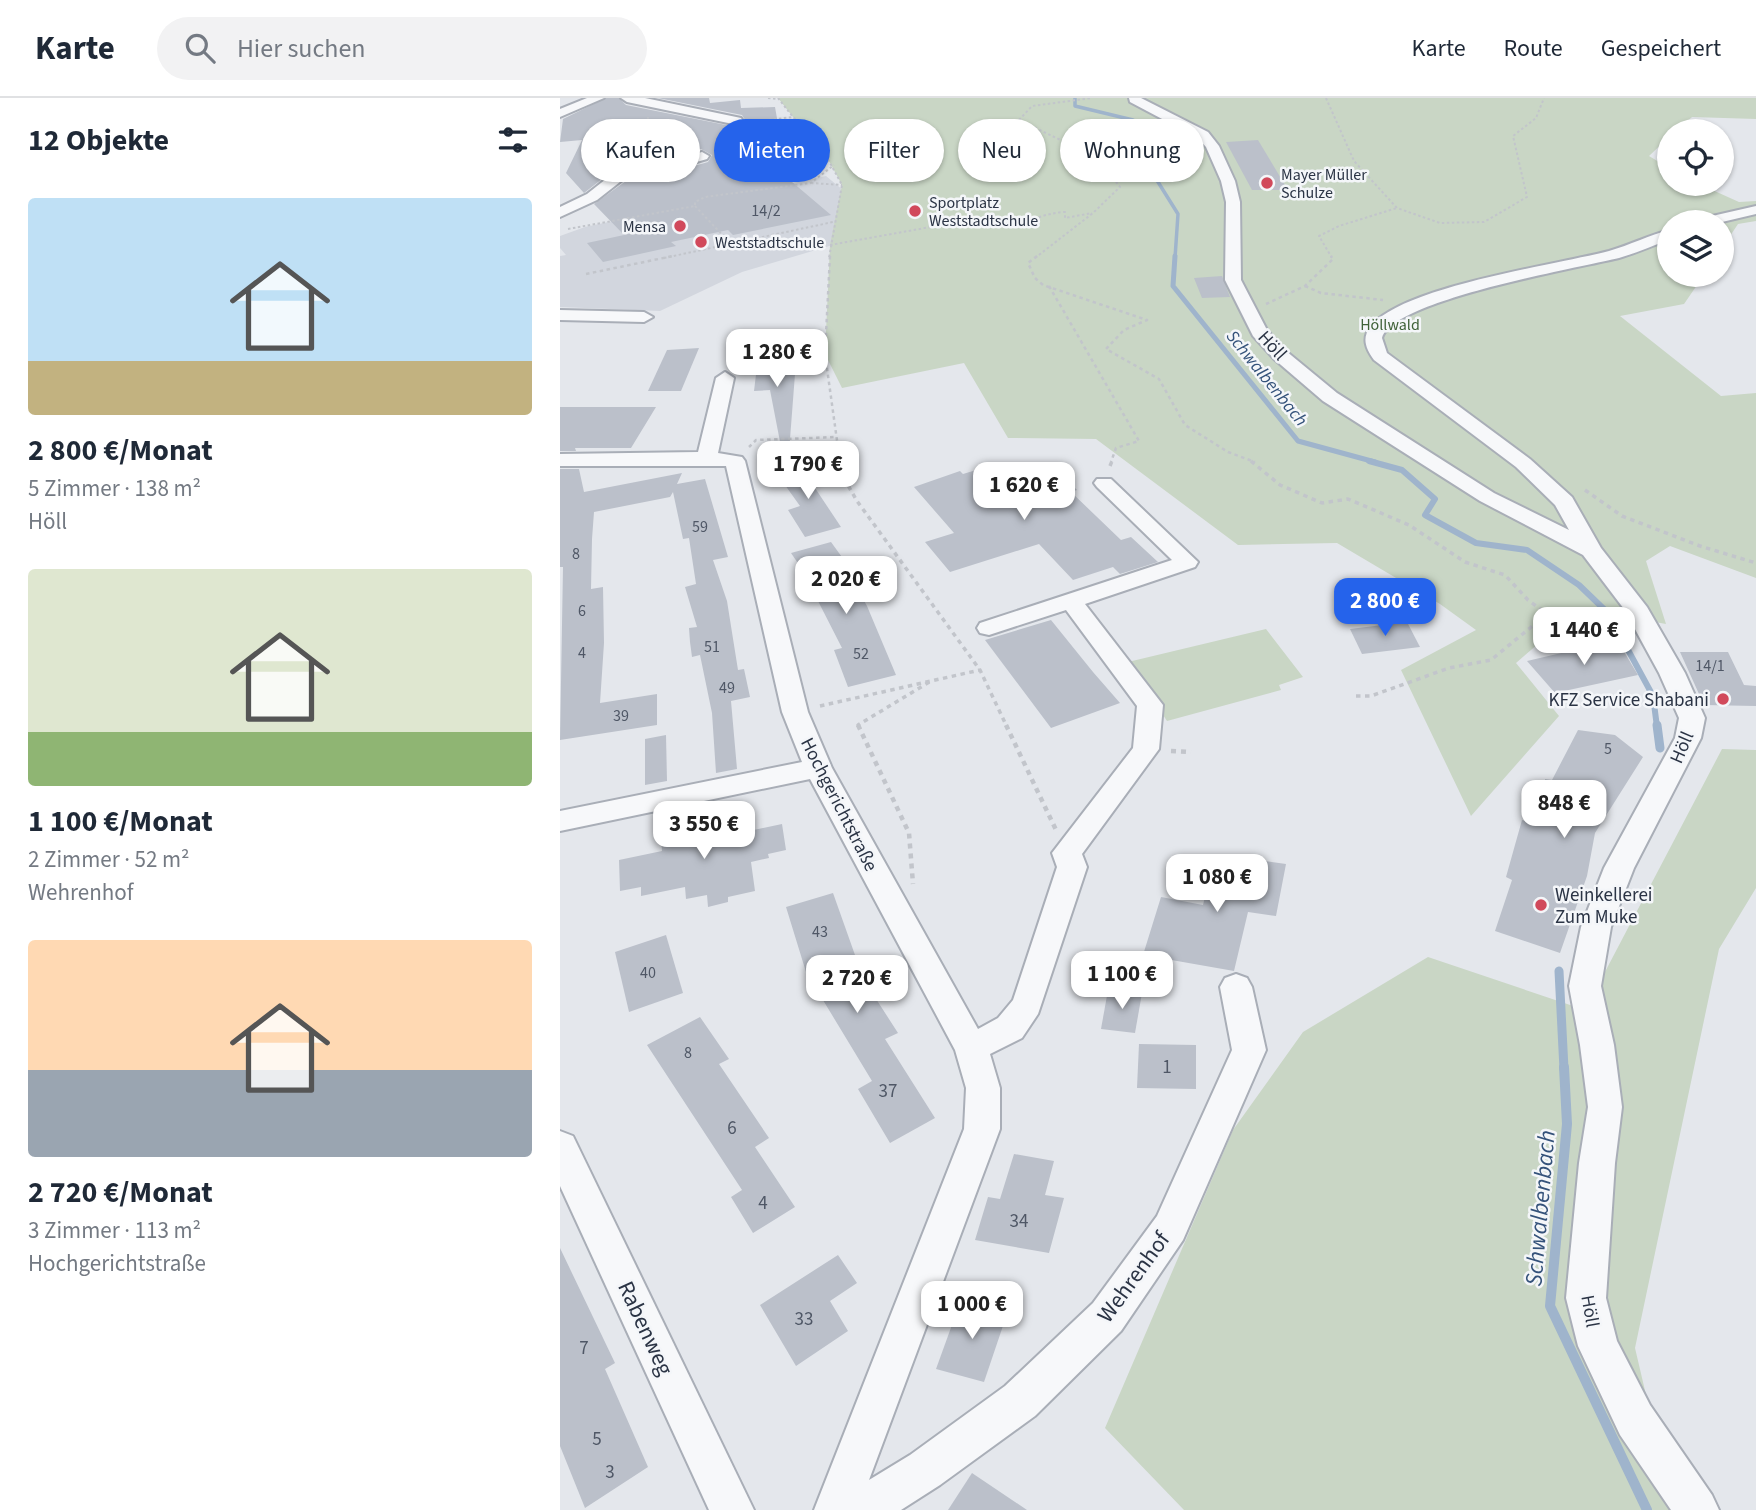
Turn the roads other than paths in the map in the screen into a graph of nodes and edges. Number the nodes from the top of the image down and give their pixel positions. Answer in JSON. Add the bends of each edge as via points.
{"nodes":[{"id":1,"x":565,"y":98,"type":"edge"},
{"id":2,"x":627,"y":98,"type":"edge"},
{"id":3,"x":1134,"y":99,"type":"edge"},
{"id":4,"x":592,"y":101,"type":"edge"},
{"id":5,"x":560,"y":113,"type":"edge"},
{"id":6,"x":714,"y":121,"type":"edge"},
{"id":7,"x":612,"y":182,"type":"edge"},
{"id":8,"x":1756,"y":210,"type":"edge"},
{"id":9,"x":1734,"y":215,"type":"edge"},
{"id":10,"x":560,"y":217,"type":"edge"},
{"id":11,"x":582,"y":217,"type":"dead end"},
{"id":12,"x":1657,"y":239,"type":"edge"},
{"id":13,"x":560,"y":315,"type":"edge"},
{"id":14,"x":644,"y":317,"type":"dead end"},
{"id":15,"x":725,"y":378,"type":"dead end"},
{"id":16,"x":707,"y":457,"type":"junction"},
{"id":17,"x":560,"y":460,"type":"edge"},
{"id":18,"x":1104,"y":483,"type":"road end"},
{"id":19,"x":1591,"y":550,"type":"junction"},
{"id":20,"x":1071,"y":601,"type":"junction"},
{"id":21,"x":989,"y":628,"type":"dead end"},
{"id":22,"x":818,"y":768,"type":"junction"},
{"id":23,"x":560,"y":821,"type":"edge"},
{"id":24,"x":1236,"y":988,"type":"dead end"},
{"id":25,"x":971,"y":1048,"type":"junction"},
{"id":26,"x":560,"y":1147,"type":"edge"},
{"id":27,"x":732,"y":1510,"type":"edge"},
{"id":28,"x":836,"y":1510,"type":"edge"},
{"id":29,"x":861,"y":1510,"type":"edge"},
{"id":30,"x":1697,"y":1510,"type":"edge"}],
"edges":[{"from":1,"to":4,"type":"street"},
{"from":2,"to":6,"type":"street"},
{"from":3,"to":19,"type":"street","name":"Höll","via":[[1203,135],[1212,146],[1233,202],[1233,280],[1259,332],[1280,355],[1330,397],[1487,497]]},
{"from":4,"to":5,"type":"street"},
{"from":7,"to":10,"type":"street"},
{"from":8,"to":9,"type":"street"},
{"from":10,"to":11,"type":"street"},
{"from":12,"to":19,"type":"street","via":[[1444,297],[1386,321],[1374,336],[1373,345],[1380,356],[1523,463],[1564,502]]},
{"from":13,"to":14,"type":"street"},
{"from":15,"to":16,"type":"street"},
{"from":16,"to":17,"type":"street"},
{"from":16,"to":22,"type":"street","name":"Hochgerichtstraße","via":[[735,461],[795,712]]},
{"from":18,"to":20,"type":"street","via":[[1187,562]]},
{"from":19,"to":30,"type":"street","name":"Höll","via":[[1634,607],[1692,718],[1688,738],[1619,868],[1596,927],[1585,985],[1605,1107],[1586,1298],[1598,1346],[1635,1420]]},
{"from":20,"to":21,"type":"street"},
{"from":20,"to":25,"type":"street","via":[[1150,705],[1146,749],[1067,853],[1072,867],[1027,1005],[1010,1028]]},
{"from":22,"to":23,"type":"street"},
{"from":22,"to":25,"type":"street","name":"Hochgerichtstraße"},
{"from":24,"to":29,"type":"street","name":"Wehrenhof","via":[[1249,1050],[1170,1228],[1107,1317],[1020,1401],[925,1471]]},
{"from":25,"to":28,"type":"street","name":"Hochgerichtstraße","via":[[986,1101],[982,1129]]},
{"from":26,"to":27,"type":"street","name":"Rabenweg"}]}
